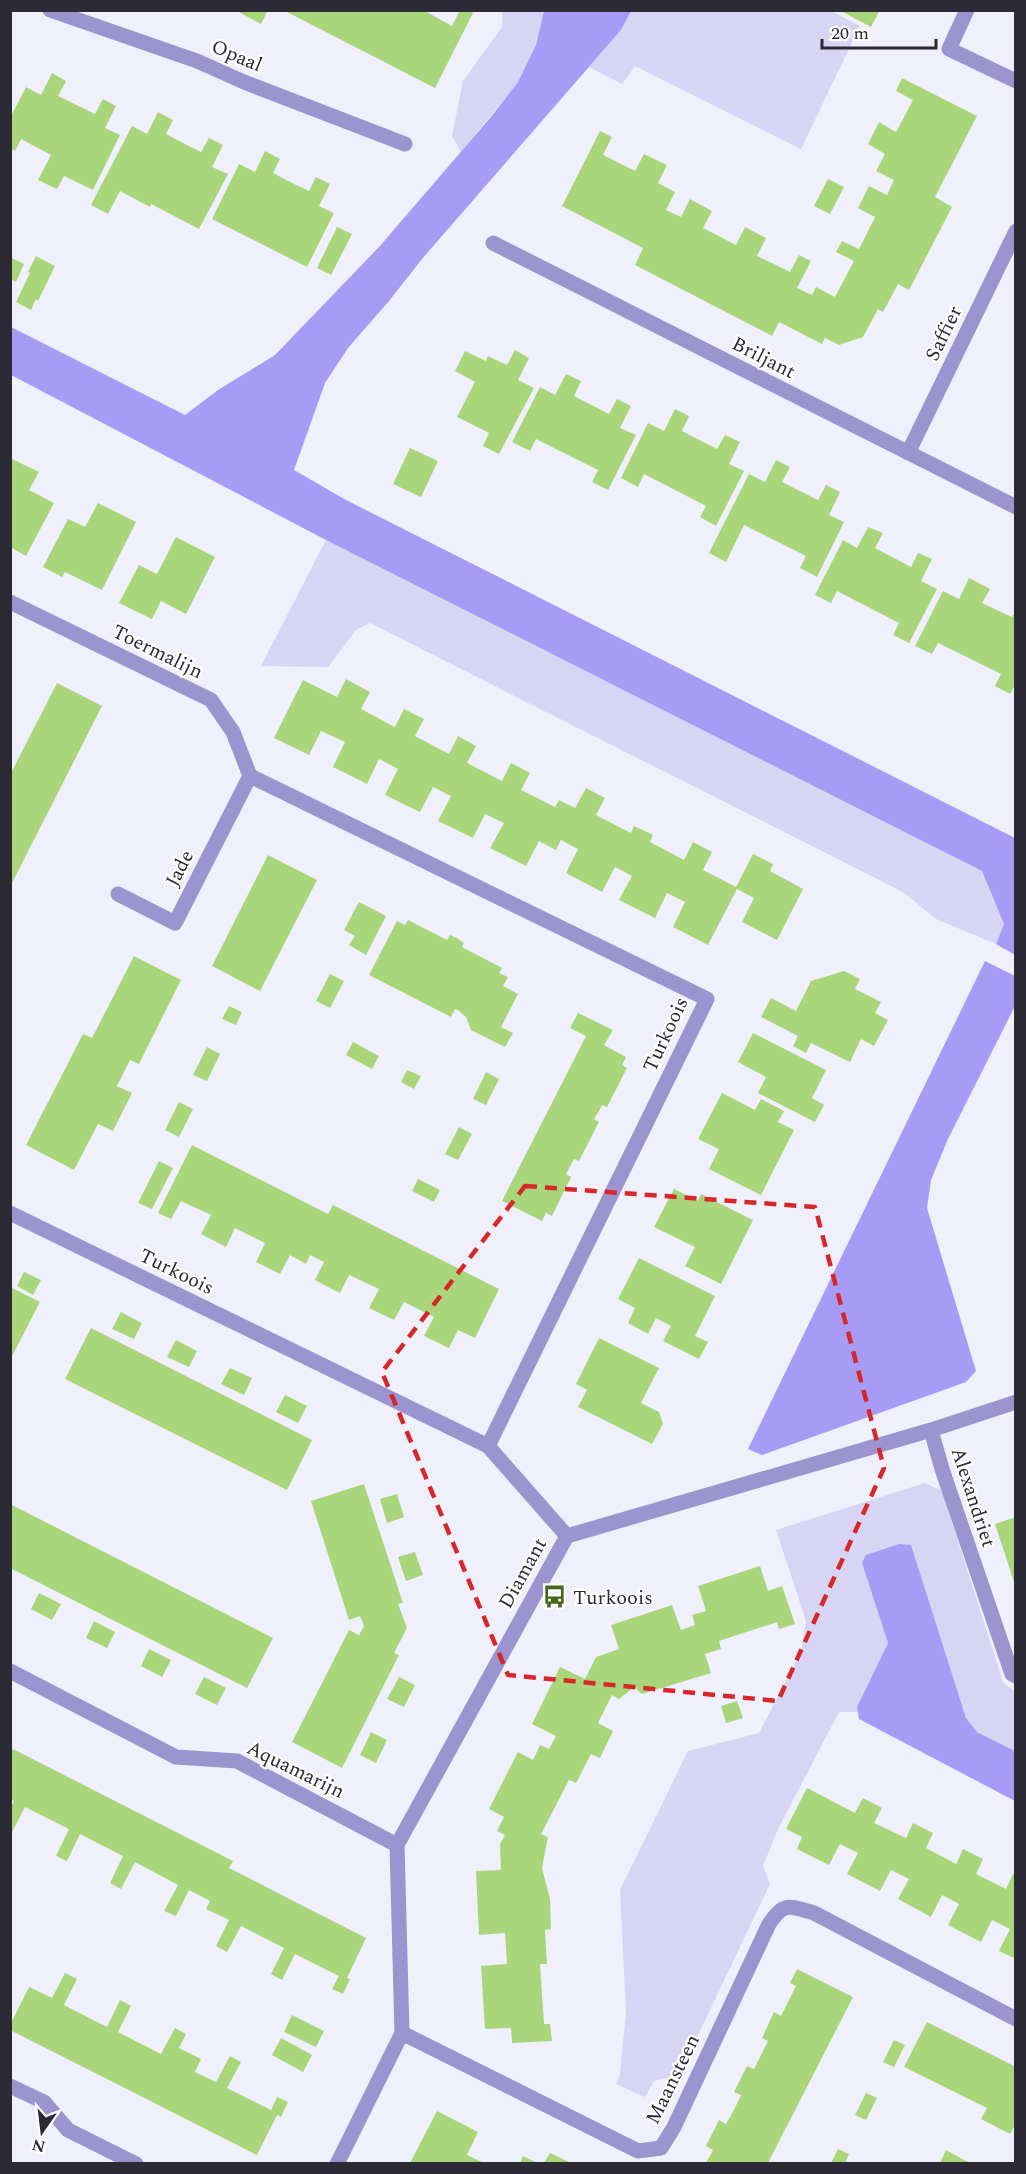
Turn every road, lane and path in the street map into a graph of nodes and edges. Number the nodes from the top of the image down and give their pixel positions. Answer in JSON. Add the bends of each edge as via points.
{"nodes":[{"id":1,"x":50,"y":10,"type":"edge"},
{"id":2,"x":967,"y":10,"type":"edge"},
{"id":3,"x":1016,"y":81,"type":"edge"},
{"id":4,"x":405,"y":144,"type":"dead end"},
{"id":5,"x":1016,"y":231,"type":"edge"},
{"id":6,"x":493,"y":243,"type":"dead end"},
{"id":7,"x":909,"y":453,"type":"junction"},
{"id":8,"x":1016,"y":507,"type":"edge"},
{"id":9,"x":10,"y":602,"type":"edge"},
{"id":10,"x":250,"y":776,"type":"junction"},
{"id":11,"x":118,"y":894,"type":"dead end"},
{"id":12,"x":10,"y":1213,"type":"edge"},
{"id":13,"x":1016,"y":1402,"type":"edge"},
{"id":14,"x":931,"y":1430,"type":"junction"},
{"id":15,"x":488,"y":1446,"type":"junction"},
{"id":16,"x":567,"y":1536,"type":"junction"},
{"id":17,"x":10,"y":1671,"type":"edge"},
{"id":18,"x":1016,"y":1676,"type":"edge"},
{"id":19,"x":397,"y":1845,"type":"junction"},
{"id":20,"x":1016,"y":2019,"type":"edge"},
{"id":21,"x":402,"y":2033,"type":"junction"},
{"id":22,"x":10,"y":2086,"type":"edge"},
{"id":23,"x":136,"y":2163,"type":"edge"},
{"id":24,"x":337,"y":2163,"type":"edge"}],
"edges":[{"from":1,"to":4,"type":"street","name":"Opaal","via":[[197,61]]},
{"from":2,"to":3,"type":"street","via":[[949,49]]},
{"from":5,"to":7,"type":"street","name":"Saffier"},
{"from":6,"to":7,"type":"street","name":"Briljant"},
{"from":7,"to":8,"type":"street","name":"Briljant"},
{"from":9,"to":10,"type":"street","name":"Toermalijn","via":[[211,700],[233,732]]},
{"from":10,"to":11,"type":"street","name":"Jade","via":[[175,923]]},
{"from":10,"to":15,"type":"street","name":"Turkoois","via":[[706,999]]},
{"from":12,"to":15,"type":"street","name":"Turkoois"},
{"from":13,"to":14,"type":"street","name":"Diamant"},
{"from":14,"to":16,"type":"street","name":"Diamant"},
{"from":14,"to":18,"type":"street","name":"Alexandriet","via":[[1012,1674]]},
{"from":15,"to":16,"type":"street","name":"Turkoois"},
{"from":16,"to":19,"type":"street","name":"Diamant"},
{"from":17,"to":19,"type":"street","name":"Aquamarijn","via":[[176,1757],[237,1761]]},
{"from":19,"to":21,"type":"street"},
{"from":20,"to":21,"type":"street","name":"Maansteen","via":[[814,1913],[790,1906],[778,1910],[674,2127],[661,2148],[638,2151]]},
{"from":21,"to":24,"type":"street"},
{"from":22,"to":23,"type":"street","via":[[45,2102],[68,2130]]}]}
